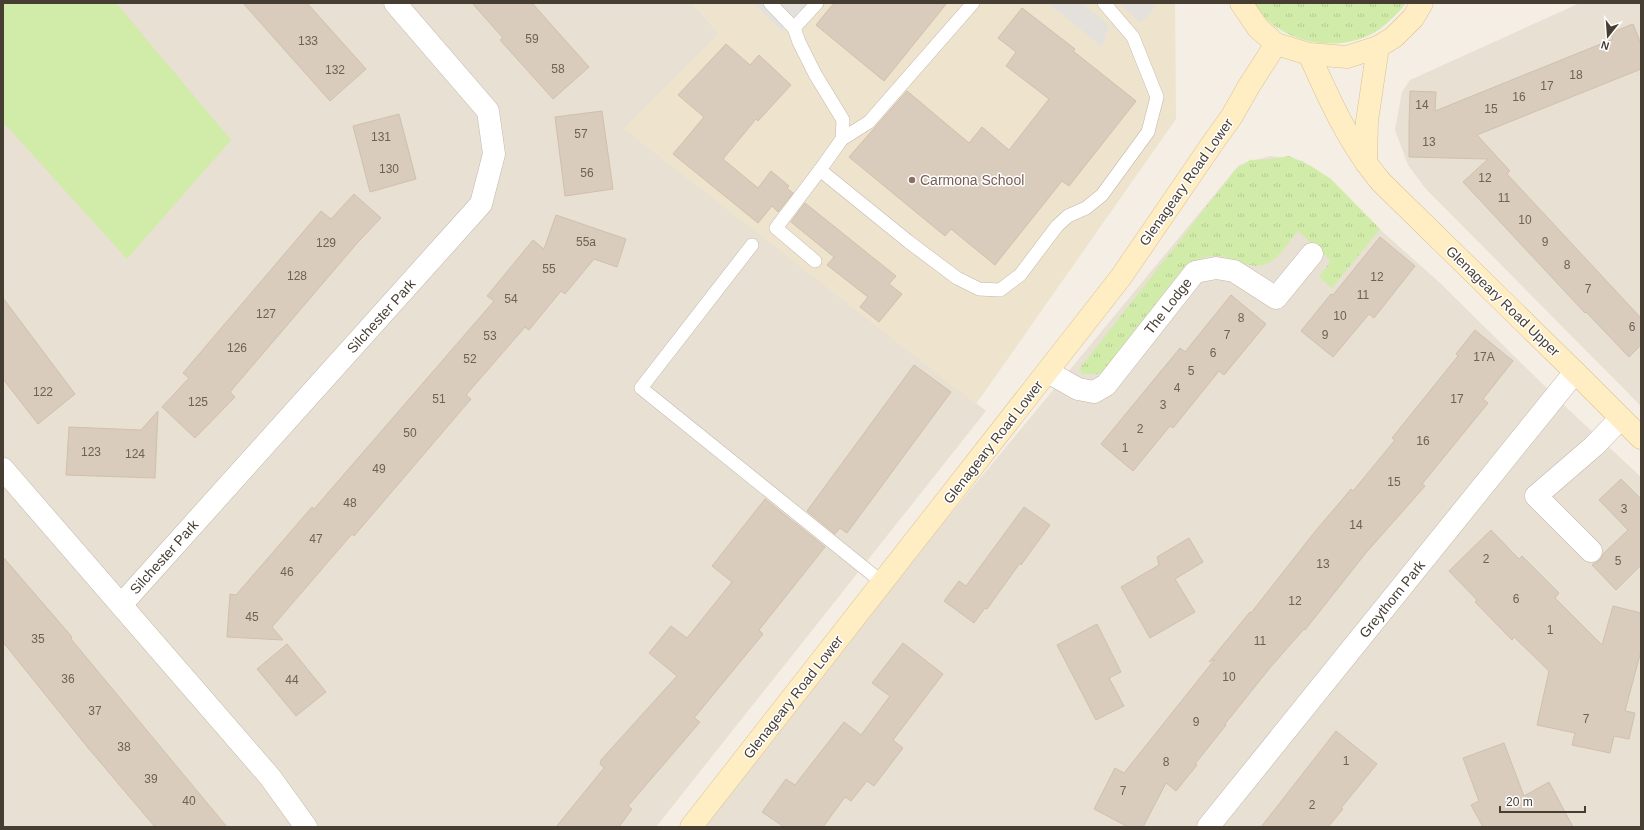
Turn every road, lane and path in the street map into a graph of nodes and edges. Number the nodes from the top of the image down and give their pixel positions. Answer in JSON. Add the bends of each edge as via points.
{"nodes":[{"id":1,"x":395,"y":3,"type":"edge"},
{"id":2,"x":770,"y":3,"type":"edge"},
{"id":3,"x":817,"y":3,"type":"edge"},
{"id":4,"x":973,"y":3,"type":"edge"},
{"id":5,"x":1104,"y":3,"type":"edge"},
{"id":6,"x":1241,"y":3,"type":"edge"},
{"id":7,"x":1422,"y":3,"type":"edge"},
{"id":8,"x":794,"y":28,"type":"junction"},
{"id":9,"x":1276,"y":44,"type":"junction"},
{"id":10,"x":1378,"y":47,"type":"junction"},
{"id":11,"x":1309,"y":54,"type":"junction"},
{"id":12,"x":842,"y":139,"type":"junction"},
{"id":13,"x":1366,"y":163,"type":"junction"},
{"id":14,"x":820,"y":170,"type":"junction"},
{"id":15,"x":752,"y":245,"type":"dead end"},
{"id":16,"x":1312,"y":254,"type":"dead end"},
{"id":17,"x":815,"y":261,"type":"dead end"},
{"id":18,"x":1048,"y":372,"type":"junction"},
{"id":19,"x":1576,"y":372,"type":"junction"},
{"id":20,"x":1621,"y":418,"type":"junction"},
{"id":21,"x":1641,"y":438,"type":"edge"},
{"id":22,"x":3,"y":469,"type":"edge"},
{"id":23,"x":1591,"y":551,"type":"dead end"},
{"id":24,"x":882,"y":583,"type":"junction"},
{"id":25,"x":121,"y":605,"type":"junction"},
{"id":26,"x":306,"y":827,"type":"edge"},
{"id":27,"x":691,"y":827,"type":"edge"},
{"id":28,"x":1208,"y":827,"type":"edge"}],
"edges":[{"from":1,"to":25,"type":"street","name":"Silchester Park","via":[[488,111],[494,154],[482,204]]},
{"from":2,"to":8,"type":"lane"},
{"from":3,"to":8,"type":"lane"},
{"from":4,"to":12,"type":"lane","via":[[869,122]]},
{"from":5,"to":14,"type":"lane","via":[[1133,37],[1157,97],[1148,132],[1102,195],[1086,208],[1068,216],[1020,275],[1000,290],[979,290],[957,278]]},
{"from":6,"to":9,"type":"main road","via":[[1258,28]]},
{"from":7,"to":10,"type":"main road","via":[[1413,18],[1394,37]]},
{"from":8,"to":12,"type":"lane","via":[[816,74],[843,120]]},
{"from":9,"to":11,"type":"main road"},
{"from":9,"to":18,"type":"main road","name":"Glenageary Road Lower","via":[[1232,116],[1121,277]]},
{"from":10,"to":11,"type":"main road","via":[[1347,57]]},
{"from":10,"to":13,"type":"main road","via":[[1367,121]]},
{"from":11,"to":13,"type":"main road","name":"Glenageary Road Upper","via":[[1340,122]]},
{"from":12,"to":14,"type":"lane"},
{"from":13,"to":19,"type":"main road","name":"Glenageary Road Upper","via":[[1396,197]]},
{"from":14,"to":17,"type":"lane","via":[[776,228]]},
{"from":15,"to":24,"type":"lane","via":[[642,388]]},
{"from":16,"to":18,"type":"street","name":"The Lodge","via":[[1276,298],[1234,271],[1216,268],[1195,272],[1106,385],[1094,392],[1078,389]]},
{"from":18,"to":24,"type":"main road","name":"Glenageary Road Lower"},
{"from":19,"to":20,"type":"main road","name":"Glenageary Road Upper"},
{"from":19,"to":28,"type":"street","name":"Greythorn Park"},
{"from":20,"to":21,"type":"main road","name":"Glenageary Road Upper"},
{"from":20,"to":23,"type":"street","via":[[1594,446],[1536,496]]},
{"from":22,"to":25,"type":"street","name":"Silchester Park"},
{"from":24,"to":27,"type":"main road","name":"Glenageary Road Lower"},
{"from":25,"to":26,"type":"street","name":"Silchester Park","via":[[270,777]]}]}
